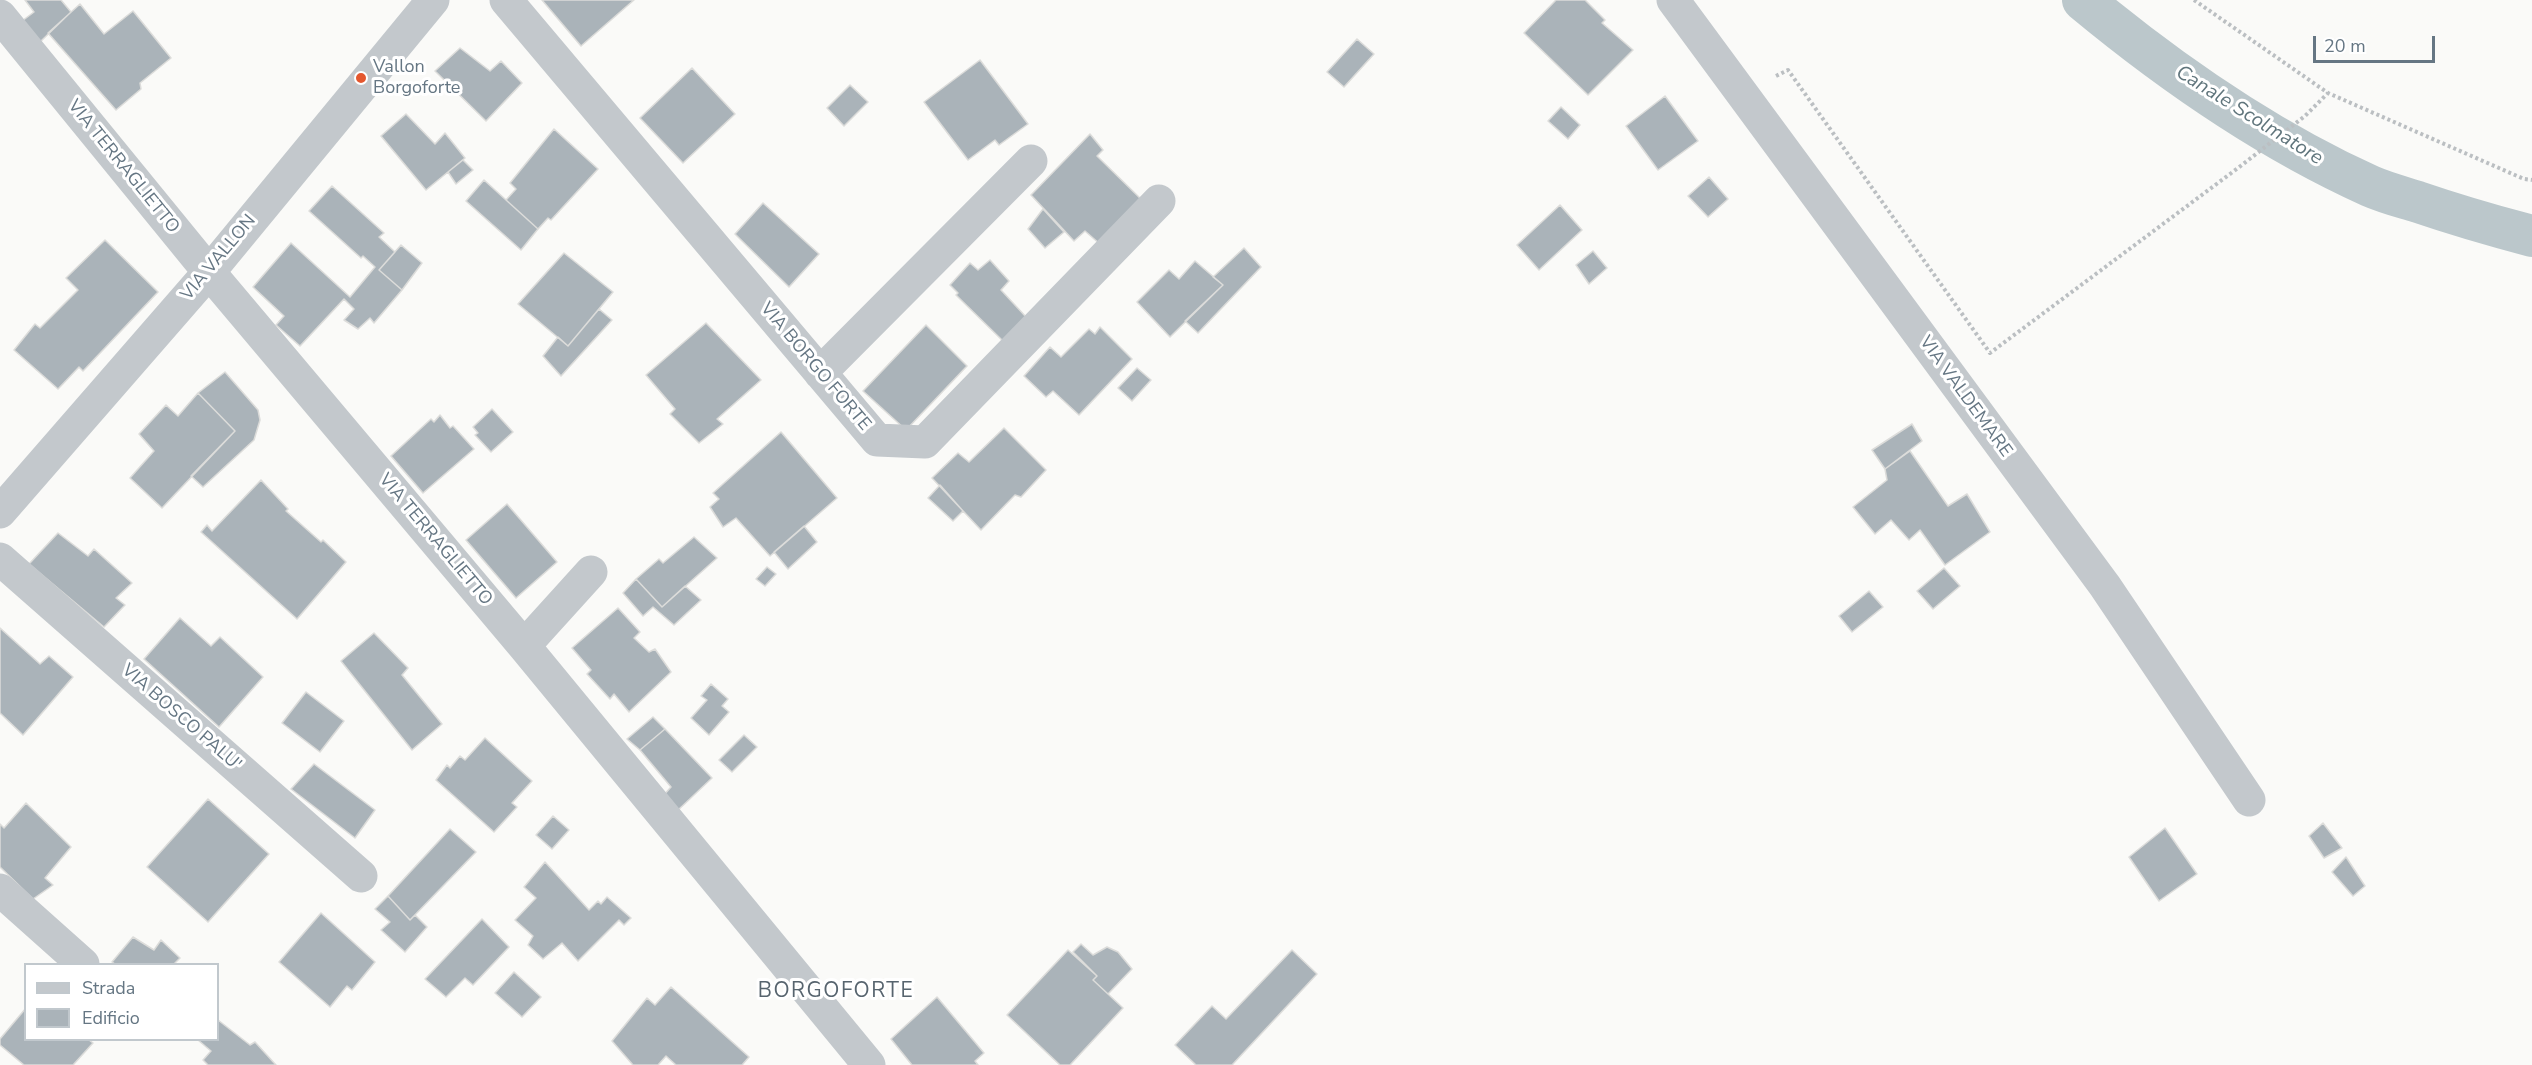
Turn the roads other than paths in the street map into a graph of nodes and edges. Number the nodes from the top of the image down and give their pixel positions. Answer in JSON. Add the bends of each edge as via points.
{"nodes":[{"id":1,"x":433,"y":0,"type":"edge"},
{"id":2,"x":506,"y":0,"type":"edge"},
{"id":3,"x":1673,"y":0,"type":"edge"},
{"id":4,"x":0,"y":16,"type":"edge"},
{"id":5,"x":1031,"y":161,"type":"dead end"},
{"id":6,"x":1159,"y":201,"type":"dead end"},
{"id":7,"x":209,"y":272,"type":"junction"},
{"id":8,"x":820,"y":373,"type":"junction"},
{"id":9,"x":0,"y":512,"type":"edge"},
{"id":10,"x":0,"y":559,"type":"edge"},
{"id":11,"x":591,"y":572,"type":"dead end"},
{"id":12,"x":524,"y":646,"type":"junction"},
{"id":13,"x":2249,"y":800,"type":"dead end"},
{"id":14,"x":361,"y":876,"type":"dead end"},
{"id":15,"x":0,"y":890,"type":"edge"},
{"id":16,"x":82,"y":963,"type":"edge"},
{"id":17,"x":869,"y":1065,"type":"edge"}],
"edges":[{"from":1,"to":7,"type":"street","name":"VIA VALLON"},
{"from":2,"to":8,"type":"street","name":"VIA BORGO FORTE"},
{"from":3,"to":13,"type":"street","name":"VIA VALDEMARE","via":[[2105,586]]},
{"from":4,"to":7,"type":"street","name":"VIA TERRAGLIETTO"},
{"from":5,"to":8,"type":"street"},
{"from":6,"to":8,"type":"street","name":"VIA BORGO FORTE","via":[[925,442],[877,440]]},
{"from":7,"to":9,"type":"street","name":"VIA VALLON"},
{"from":7,"to":12,"type":"street","name":"VIA TERRAGLIETTO"},
{"from":10,"to":14,"type":"street","name":"VIA BOSCO PALU'"},
{"from":11,"to":12,"type":"street"},
{"from":12,"to":17,"type":"street","name":"VIA TERRAGLIETTO"},
{"from":15,"to":16,"type":"street"}]}
